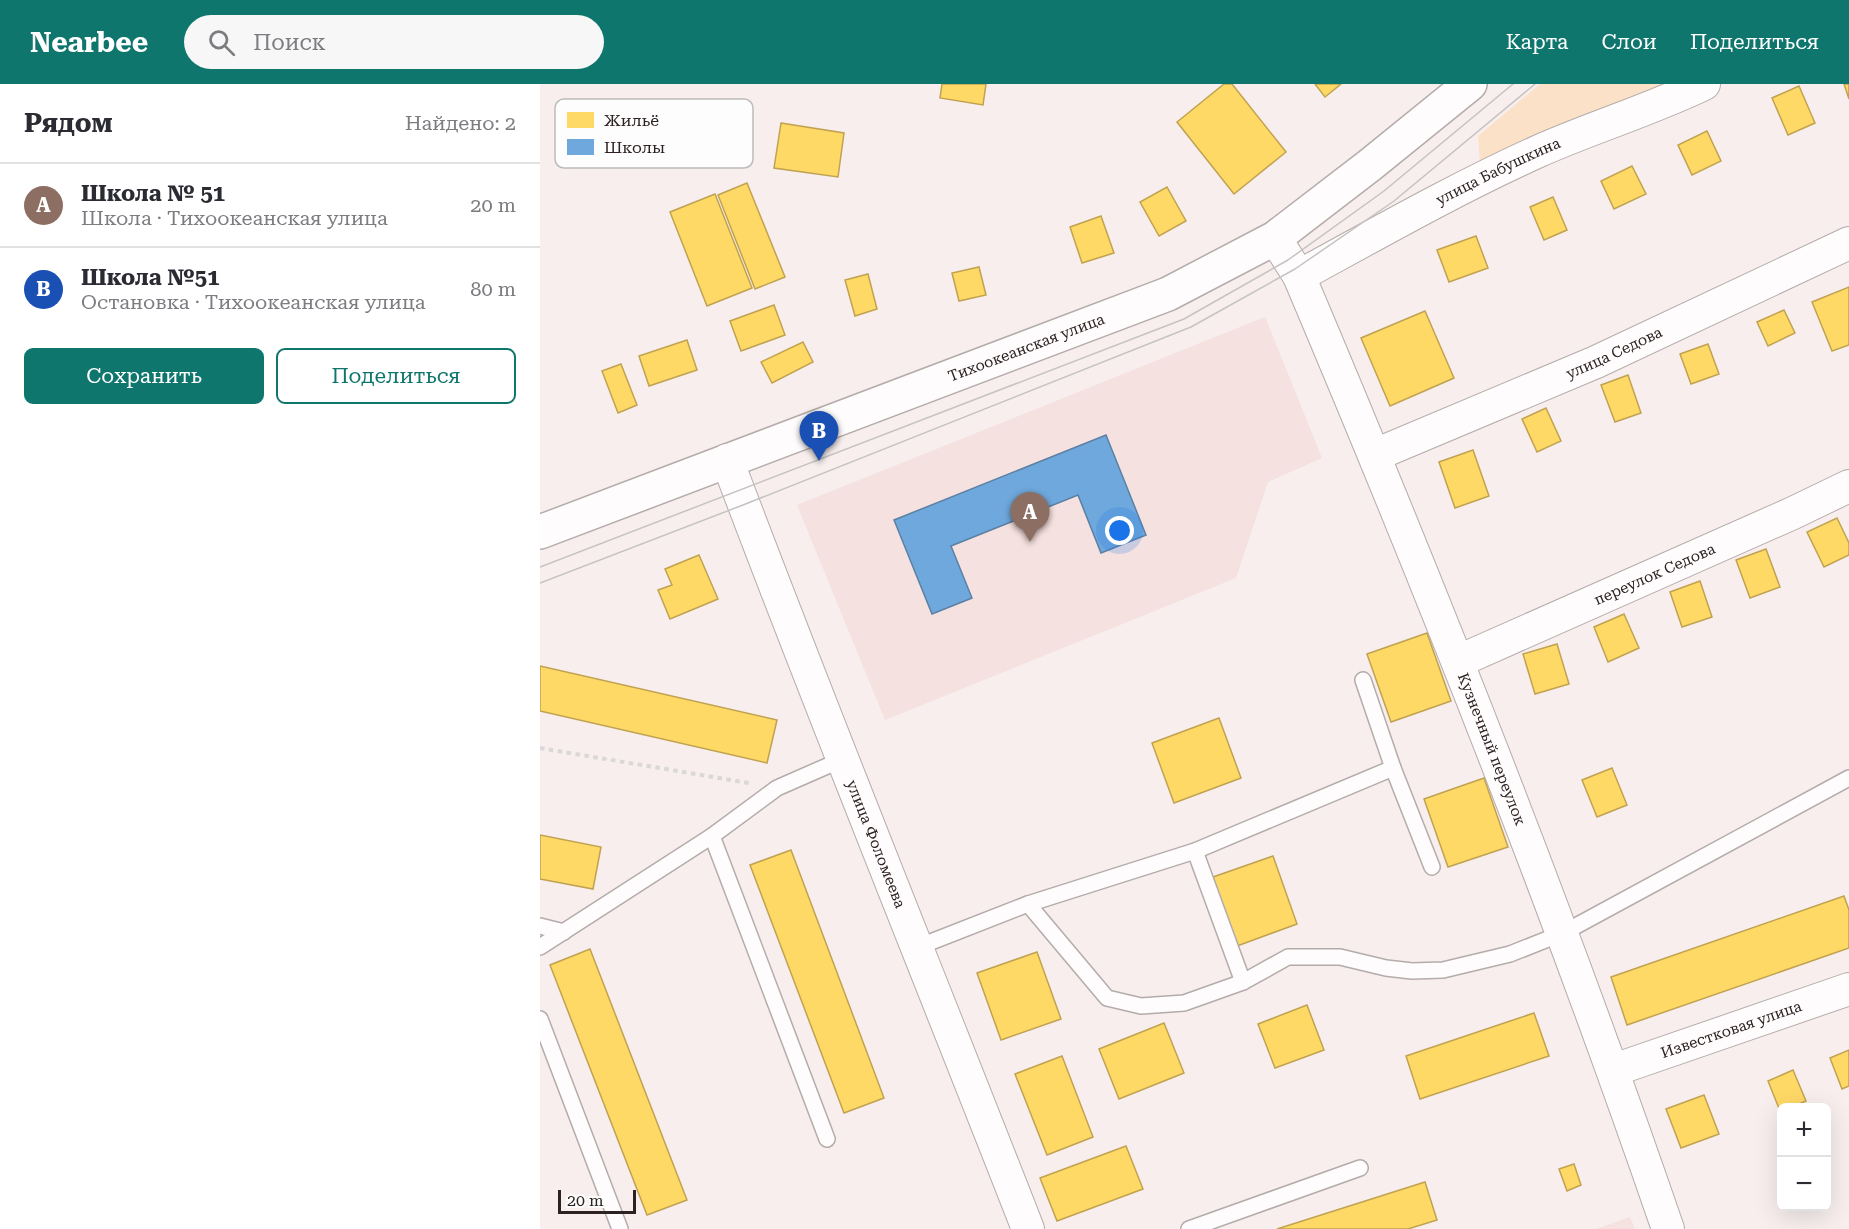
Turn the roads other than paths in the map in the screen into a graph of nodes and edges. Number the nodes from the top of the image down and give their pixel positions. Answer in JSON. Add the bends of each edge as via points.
{"nodes":[{"id":1,"x":1470,"y":84,"type":"edge"},
{"id":2,"x":1704,"y":84,"type":"edge"},
{"id":3,"x":1275,"y":238,"type":"junction"},
{"id":4,"x":1849,"y":243,"type":"edge"},
{"id":5,"x":1299,"y":276,"type":"junction"},
{"id":6,"x":1375,"y":455,"type":"junction"},
{"id":7,"x":727,"y":460,"type":"junction"},
{"id":8,"x":1849,"y":486,"type":"edge"},
{"id":9,"x":540,"y":532,"type":"edge"},
{"id":10,"x":1459,"y":661,"type":"junction"},
{"id":11,"x":1363,"y":680,"type":"dead end"},
{"id":12,"x":841,"y":760,"type":"junction"},
{"id":13,"x":1393,"y":768,"type":"junction"},
{"id":14,"x":1849,"y":778,"type":"edge"},
{"id":15,"x":712,"y":836,"type":"junction"},
{"id":16,"x":1195,"y":851,"type":"junction"},
{"id":17,"x":1432,"y":867,"type":"dead end"},
{"id":18,"x":1028,"y":904,"type":"junction"},
{"id":19,"x":540,"y":926,"type":"edge"},
{"id":20,"x":564,"y":932,"type":"junction"},
{"id":21,"x":1563,"y":933,"type":"junction"},
{"id":22,"x":540,"y":947,"type":"edge"},
{"id":23,"x":918,"y":947,"type":"junction"},
{"id":24,"x":1243,"y":982,"type":"junction"},
{"id":25,"x":1849,"y":989,"type":"edge"},
{"id":26,"x":540,"y":1019,"type":"edge"},
{"id":27,"x":1614,"y":1070,"type":"junction"},
{"id":28,"x":827,"y":1139,"type":"dead end"},
{"id":29,"x":1360,"y":1168,"type":"dead end"},
{"id":30,"x":620,"y":1229,"type":"edge"},
{"id":31,"x":1028,"y":1229,"type":"edge"},
{"id":32,"x":1188,"y":1229,"type":"edge"},
{"id":33,"x":1668,"y":1229,"type":"edge"}],
"edges":[{"from":1,"to":3,"type":"main road","name":"Тихоокеанская улица"},
{"from":2,"to":5,"type":"street","name":"улица Бабушкина","via":[[1539,151]]},
{"from":3,"to":5,"type":"street","name":"Кузнечный переулок"},
{"from":3,"to":7,"type":"main road","name":"Тихоокеанская улица","via":[[1168,294]]},
{"from":4,"to":6,"type":"street","name":"улица Седова","via":[[1596,362]]},
{"from":5,"to":6,"type":"street","name":"Кузнечный переулок"},
{"from":6,"to":10,"type":"street","name":"Кузнечный переулок"},
{"from":7,"to":9,"type":"main road","name":"Тихоокеанская улица"},
{"from":7,"to":12,"type":"street","name":"улица Фоломеева"},
{"from":8,"to":10,"type":"street","name":"переулок Седова"},
{"from":10,"to":21,"type":"street","name":"Кузнечный переулок"},
{"from":11,"to":13,"type":"lane"},
{"from":12,"to":15,"type":"lane","via":[[777,788]]},
{"from":12,"to":23,"type":"street","name":"улица Фоломеева"},
{"from":13,"to":16,"type":"lane"},
{"from":13,"to":17,"type":"lane"},
{"from":14,"to":21,"type":"lane"},
{"from":15,"to":20,"type":"lane"},
{"from":15,"to":28,"type":"lane"},
{"from":16,"to":18,"type":"lane"},
{"from":16,"to":24,"type":"lane"},
{"from":18,"to":23,"type":"lane"},
{"from":18,"to":24,"type":"lane","via":[[1107,998],[1140,1006],[1184,1003]]},
{"from":19,"to":20,"type":"lane"},
{"from":20,"to":22,"type":"lane"},
{"from":21,"to":24,"type":"lane","via":[[1510,954],[1443,970],[1386,968],[1340,957],[1288,957]]},
{"from":21,"to":27,"type":"street","name":"Кузнечный переулок"},
{"from":23,"to":31,"type":"street","name":"улица Фоломеева"},
{"from":25,"to":27,"type":"street","name":"Известковая улица"},
{"from":26,"to":30,"type":"lane"},
{"from":27,"to":33,"type":"street","name":"Кузнечный переулок"},
{"from":29,"to":32,"type":"lane"}]}
